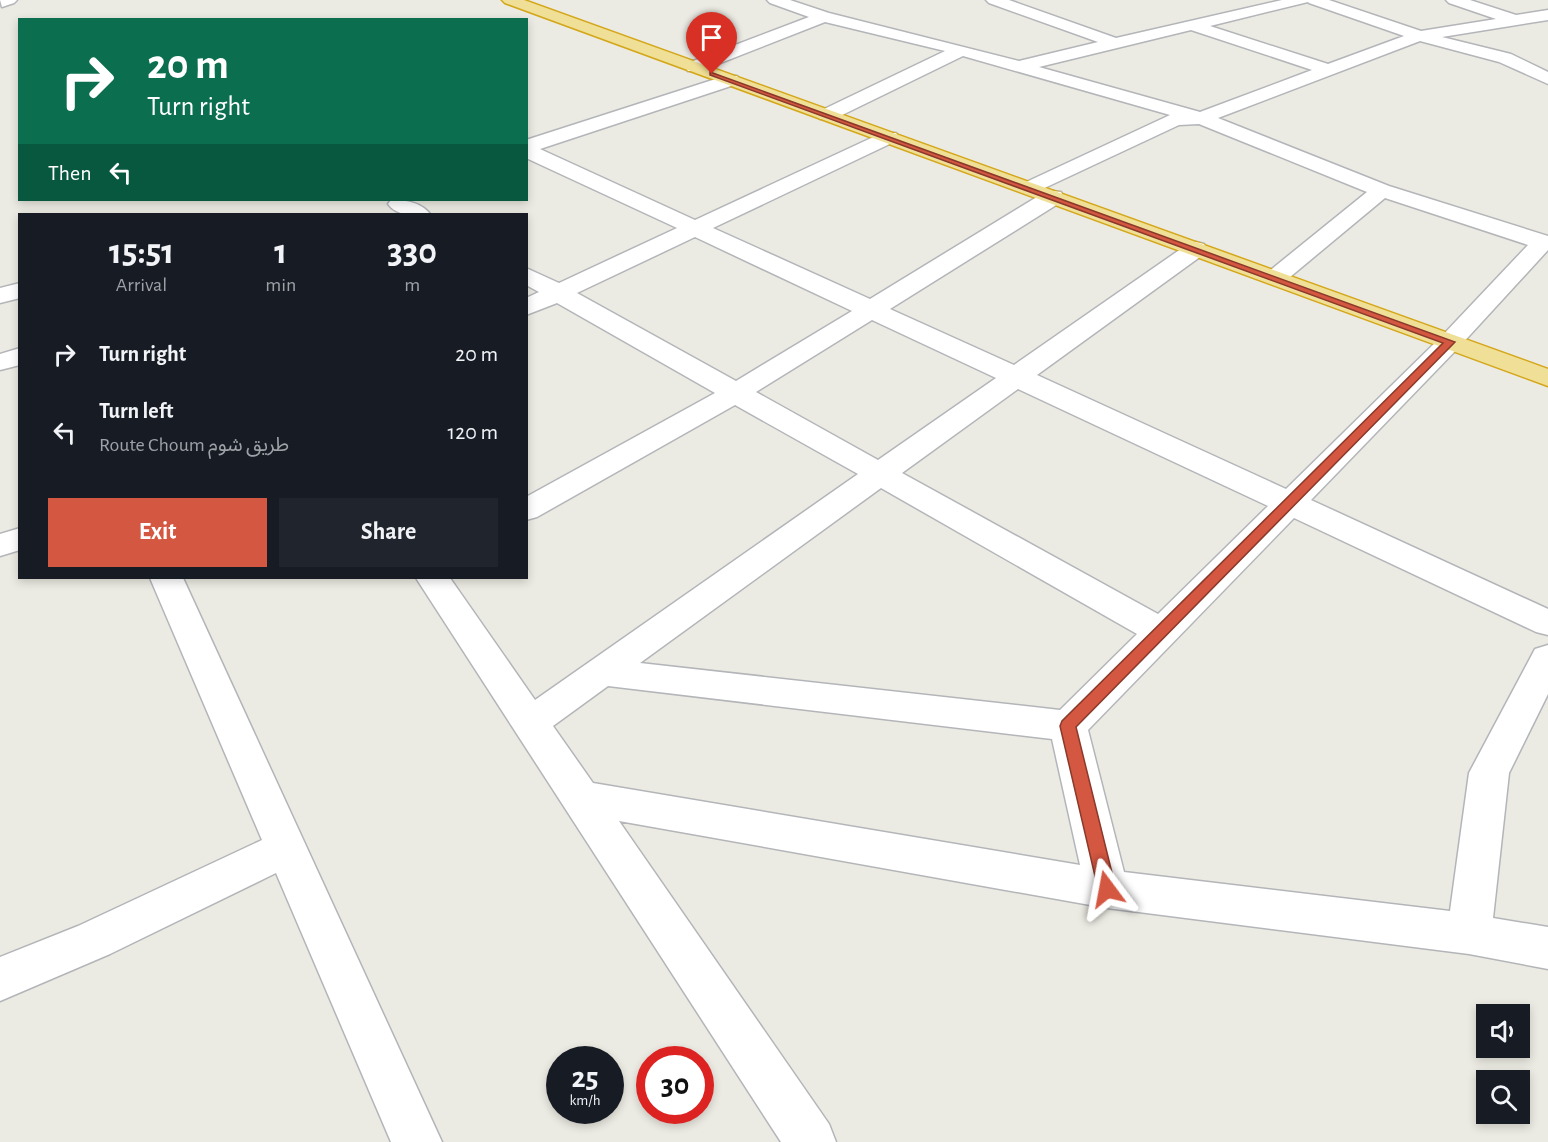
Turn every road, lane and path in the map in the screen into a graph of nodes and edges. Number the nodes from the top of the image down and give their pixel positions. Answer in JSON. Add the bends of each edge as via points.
{"nodes":[{"id":1,"x":775,"y":0,"type":"edge"},
{"id":2,"x":994,"y":0,"type":"edge"},
{"id":3,"x":1302,"y":0,"type":"edge"},
{"id":4,"x":1314,"y":0,"type":"edge"},
{"id":5,"x":1454,"y":0,"type":"edge"},
{"id":6,"x":517,"y":1,"type":"edge"},
{"id":7,"x":799,"y":3,"type":"edge"},
{"id":8,"x":1548,"y":15,"type":"edge"},
{"id":9,"x":824,"y":17,"type":"junction"},
{"id":10,"x":1517,"y":20,"type":"junction"},
{"id":11,"x":1192,"y":25,"type":"junction"},
{"id":12,"x":1548,"y":32,"type":"edge"},
{"id":13,"x":1419,"y":36,"type":"junction"},
{"id":14,"x":1115,"y":43,"type":"junction"},
{"id":15,"x":961,"y":50,"type":"junction"},
{"id":16,"x":1016,"y":66,"type":"junction"},
{"id":17,"x":694,"y":67,"type":"junction"},
{"id":18,"x":1329,"y":70,"type":"junction"},
{"id":19,"x":1548,"y":79,"type":"edge"},
{"id":20,"x":731,"y":81,"type":"junction"},
{"id":21,"x":827,"y":115,"type":"junction"},
{"id":22,"x":1201,"y":118,"type":"junction"},
{"id":23,"x":889,"y":137,"type":"junction"},
{"id":24,"x":528,"y":147,"type":"edge"},
{"id":25,"x":528,"y":149,"type":"edge"},
{"id":26,"x":1029,"y":188,"type":"junction"},
{"id":27,"x":1382,"y":190,"type":"junction"},
{"id":28,"x":1053,"y":197,"type":"junction"},
{"id":29,"x":398,"y":206,"type":"edge"},
{"id":30,"x":416,"y":213,"type":"edge"},
{"id":31,"x":697,"y":228,"type":"junction"},
{"id":32,"x":1545,"y":243,"type":"edge"},
{"id":33,"x":1196,"y":249,"type":"junction"},
{"id":34,"x":528,"y":276,"type":"edge"},
{"id":35,"x":1275,"y":277,"type":"junction"},
{"id":36,"x":18,"y":291,"type":"edge"},
{"id":37,"x":558,"y":293,"type":"junction"},
{"id":38,"x":0,"y":296,"type":"edge"},
{"id":39,"x":528,"y":307,"type":"edge"},
{"id":40,"x":873,"y":310,"type":"junction"},
{"id":41,"x":1450,"y":342,"type":"junction"},
{"id":42,"x":18,"y":358,"type":"edge"},
{"id":43,"x":0,"y":362,"type":"edge"},
{"id":44,"x":1017,"y":377,"type":"junction"},
{"id":45,"x":1548,"y":378,"type":"edge"},
{"id":46,"x":736,"y":393,"type":"junction"},
{"id":47,"x":880,"y":474,"type":"junction"},
{"id":48,"x":1288,"y":503,"type":"junction"},
{"id":49,"x":528,"y":509,"type":"edge"},
{"id":50,"x":18,"y":539,"type":"edge"},
{"id":51,"x":0,"y":545,"type":"edge"},
{"id":52,"x":166,"y":579,"type":"edge"},
{"id":53,"x":434,"y":579,"type":"edge"},
{"id":54,"x":1548,"y":623,"type":"edge"},
{"id":55,"x":1161,"y":632,"type":"junction"},
{"id":56,"x":1548,"y":658,"type":"edge"},
{"id":57,"x":600,"y":672,"type":"junction"},
{"id":58,"x":531,"y":722,"type":"junction"},
{"id":59,"x":1068,"y":726,"type":"junction"},
{"id":60,"x":582,"y":798,"type":"junction"},
{"id":61,"x":287,"y":848,"type":"junction"},
{"id":62,"x":1107,"y":889,"type":"junction"},
{"id":63,"x":1469,"y":934,"type":"junction"},
{"id":64,"x":1548,"y":948,"type":"edge"},
{"id":65,"x":0,"y":979,"type":"edge"},
{"id":66,"x":412,"y":1140,"type":"edge"},
{"id":67,"x":811,"y":1142,"type":"edge"}],
"edges":[{"from":1,"to":7,"type":"street"},
{"from":2,"to":14,"type":"street"},
{"from":3,"to":11,"type":"street"},
{"from":4,"to":13,"type":"street"},
{"from":5,"to":10,"type":"street"},
{"from":6,"to":17,"type":"highway"},
{"from":7,"to":9,"type":"street"},
{"from":8,"to":10,"type":"street"},
{"from":9,"to":15,"type":"street"},
{"from":9,"to":17,"type":"street"},
{"from":10,"to":12,"type":"street"},
{"from":10,"to":13,"type":"street"},
{"from":11,"to":14,"type":"street"},
{"from":11,"to":18,"type":"street"},
{"from":13,"to":18,"type":"street"},
{"from":13,"to":19,"type":"street","via":[[1505,58]]},
{"from":14,"to":16,"type":"street"},
{"from":15,"to":16,"type":"street"},
{"from":15,"to":21,"type":"street"},
{"from":16,"to":22,"type":"street"},
{"from":17,"to":20,"type":"highway"},
{"from":18,"to":22,"type":"street"},
{"from":20,"to":21,"type":"highway"},
{"from":20,"to":24,"type":"street"},
{"from":21,"to":23,"type":"highway"},
{"from":22,"to":26,"type":"street","via":[[1176,119]]},
{"from":22,"to":27,"type":"street"},
{"from":23,"to":26,"type":"highway"},
{"from":23,"to":31,"type":"street"},
{"from":25,"to":31,"type":"street"},
{"from":26,"to":28,"type":"highway"},
{"from":27,"to":32,"type":"street"},
{"from":27,"to":35,"type":"street"},
{"from":28,"to":33,"type":"highway"},
{"from":28,"to":40,"type":"street"},
{"from":29,"to":30,"type":"street"},
{"from":31,"to":37,"type":"street"},
{"from":31,"to":40,"type":"street"},
{"from":32,"to":41,"type":"street"},
{"from":33,"to":35,"type":"highway"},
{"from":33,"to":44,"type":"street"},
{"from":34,"to":37,"type":"street"},
{"from":35,"to":41,"type":"highway"},
{"from":36,"to":38,"type":"street"},
{"from":37,"to":39,"type":"street"},
{"from":37,"to":46,"type":"street"},
{"from":40,"to":44,"type":"street"},
{"from":40,"to":46,"type":"street"},
{"from":41,"to":45,"type":"highway"},
{"from":41,"to":48,"type":"street"},
{"from":42,"to":43,"type":"street"},
{"from":44,"to":47,"type":"street"},
{"from":44,"to":48,"type":"street"},
{"from":46,"to":47,"type":"street"},
{"from":46,"to":49,"type":"street"},
{"from":47,"to":55,"type":"street"},
{"from":47,"to":57,"type":"street"},
{"from":48,"to":54,"type":"street"},
{"from":48,"to":55,"type":"street"},
{"from":50,"to":51,"type":"street"},
{"from":52,"to":61,"type":"street"},
{"from":53,"to":58,"type":"street"},
{"from":55,"to":59,"type":"street"},
{"from":56,"to":63,"type":"street","via":[[1489,773]]},
{"from":57,"to":58,"type":"street"},
{"from":57,"to":59,"type":"street"},
{"from":58,"to":60,"type":"street"},
{"from":59,"to":62,"type":"street"},
{"from":60,"to":62,"type":"street"},
{"from":60,"to":67,"type":"street"},
{"from":61,"to":65,"type":"street","via":[[94,940]]},
{"from":61,"to":66,"type":"street"},
{"from":62,"to":63,"type":"street"},
{"from":63,"to":64,"type":"street"}]}
